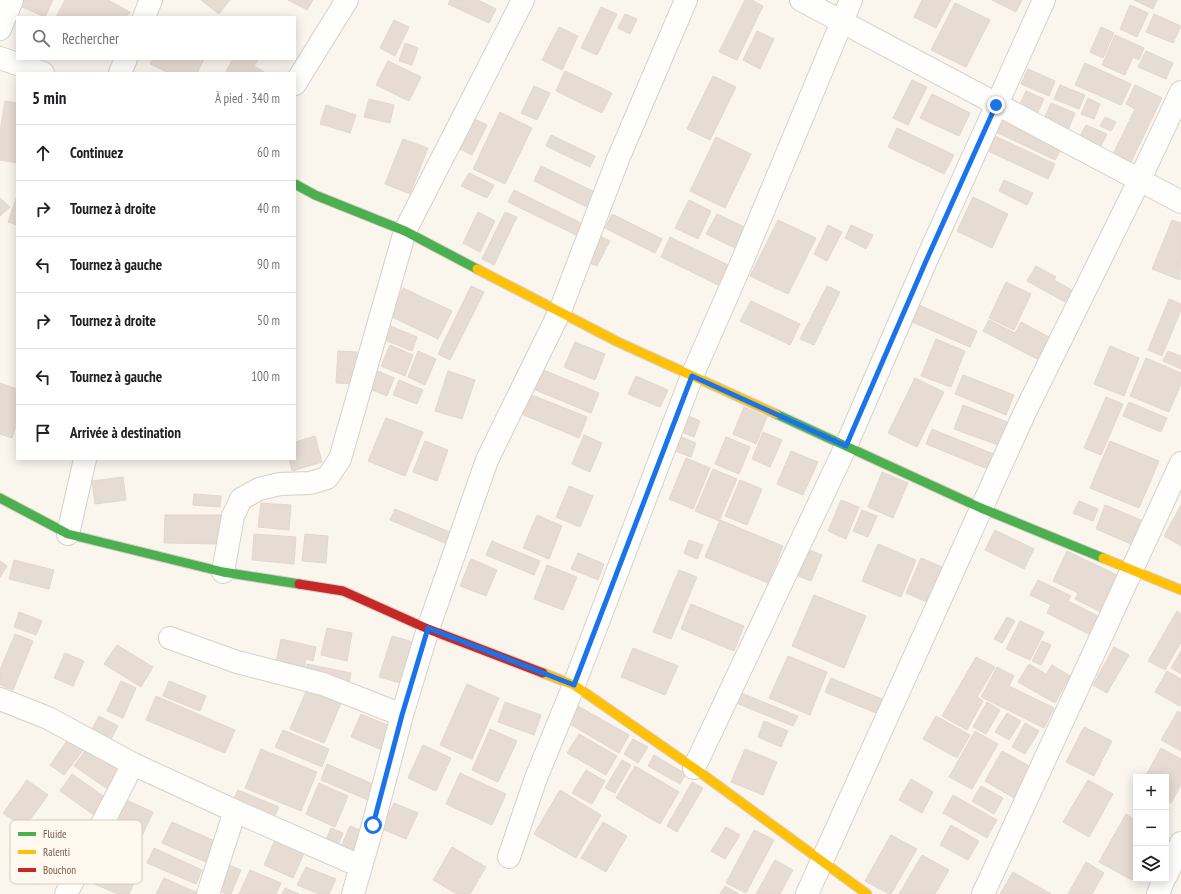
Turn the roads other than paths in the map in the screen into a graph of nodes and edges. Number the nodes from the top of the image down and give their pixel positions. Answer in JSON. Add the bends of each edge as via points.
{"nodes":[{"id":1,"x":12,"y":0,"type":"edge"},
{"id":2,"x":151,"y":0,"type":"edge"},
{"id":3,"x":347,"y":0,"type":"edge"},
{"id":4,"x":523,"y":0,"type":"edge"},
{"id":5,"x":686,"y":0,"type":"edge"},
{"id":6,"x":801,"y":0,"type":"edge"},
{"id":7,"x":851,"y":0,"type":"edge"},
{"id":8,"x":1044,"y":0,"type":"edge"},
{"id":9,"x":144,"y":16,"type":"edge"},
{"id":10,"x":842,"y":21,"type":"junction"},
{"id":11,"x":0,"y":29,"type":"edge"},
{"id":12,"x":0,"y":58,"type":"edge"},
{"id":13,"x":126,"y":60,"type":"edge"},
{"id":14,"x":40,"y":72,"type":"edge"},
{"id":15,"x":120,"y":72,"type":"edge"},
{"id":16,"x":296,"y":82,"type":"edge"},
{"id":17,"x":1181,"y":92,"type":"edge"},
{"id":18,"x":996,"y":105,"type":"junction"},
{"id":19,"x":1139,"y":181,"type":"junction"},
{"id":20,"x":296,"y":185,"type":"edge"},
{"id":21,"x":1181,"y":202,"type":"edge"},
{"id":22,"x":405,"y":231,"type":"junction"},
{"id":23,"x":560,"y":311,"type":"junction"},
{"id":24,"x":692,"y":376,"type":"junction"},
{"id":25,"x":846,"y":446,"type":"junction"},
{"id":26,"x":85,"y":460,"type":"edge"},
{"id":27,"x":1181,"y":463,"type":"edge"},
{"id":28,"x":0,"y":498,"type":"edge"},
{"id":29,"x":981,"y":508,"type":"junction"},
{"id":30,"x":68,"y":534,"type":"junction"},
{"id":31,"x":1131,"y":571,"type":"junction"},
{"id":32,"x":223,"y":572,"type":"junction"},
{"id":33,"x":1181,"y":590,"type":"edge"},
{"id":34,"x":428,"y":628,"type":"junction"},
{"id":35,"x":170,"y":638,"type":"dead end"},
{"id":36,"x":574,"y":685,"type":"junction"},
{"id":37,"x":0,"y":699,"type":"edge"},
{"id":38,"x":402,"y":715,"type":"junction"},
{"id":39,"x":134,"y":764,"type":"junction"},
{"id":40,"x":694,"y":768,"type":"junction"},
{"id":41,"x":235,"y":811,"type":"junction"},
{"id":42,"x":105,"y":820,"type":"edge"},
{"id":43,"x":1181,"y":843,"type":"edge"},
{"id":44,"x":509,"y":857,"type":"dead end"},
{"id":45,"x":820,"y":861,"type":"junction"},
{"id":46,"x":360,"y":866,"type":"junction"},
{"id":47,"x":1169,"y":869,"type":"edge"},
{"id":48,"x":1163,"y":882,"type":"edge"},
{"id":49,"x":71,"y":884,"type":"edge"},
{"id":50,"x":66,"y":894,"type":"edge"},
{"id":51,"x":208,"y":894,"type":"edge"},
{"id":52,"x":353,"y":894,"type":"edge"},
{"id":53,"x":807,"y":894,"type":"edge"},
{"id":54,"x":867,"y":894,"type":"edge"},
{"id":55,"x":983,"y":894,"type":"edge"},
{"id":56,"x":1158,"y":894,"type":"edge"}],
"edges":[{"from":1,"to":11,"type":"street"},
{"from":2,"to":9,"type":"street"},
{"from":3,"to":16,"type":"street"},
{"from":4,"to":22,"type":"street"},
{"from":5,"to":23,"type":"street","via":[[618,159]]},
{"from":6,"to":10,"type":"street"},
{"from":7,"to":10,"type":"street"},
{"from":8,"to":18,"type":"street"},
{"from":10,"to":18,"type":"street"},
{"from":10,"to":24,"type":"street"},
{"from":12,"to":14,"type":"street"},
{"from":13,"to":15,"type":"street"},
{"from":17,"to":19,"type":"street"},
{"from":18,"to":19,"type":"street"},
{"from":18,"to":25,"type":"street"},
{"from":19,"to":21,"type":"street"},
{"from":19,"to":29,"type":"street","via":[[1025,412]]},
{"from":20,"to":22,"type":"street","via":[[315,195]]},
{"from":22,"to":23,"type":"street"},
{"from":22,"to":32,"type":"street","via":[[340,459],[326,478],[310,484],[280,484],[260,489],[241,499],[233,516]]},
{"from":23,"to":24,"type":"street","via":[[618,342]]},
{"from":23,"to":34,"type":"street","via":[[487,460]]},
{"from":24,"to":25,"type":"street"},
{"from":24,"to":36,"type":"street"},
{"from":25,"to":29,"type":"street"},
{"from":25,"to":40,"type":"street"},
{"from":26,"to":30,"type":"street"},
{"from":27,"to":31,"type":"street"},
{"from":28,"to":30,"type":"street"},
{"from":29,"to":31,"type":"street"},
{"from":29,"to":45,"type":"street"},
{"from":30,"to":32,"type":"street"},
{"from":31,"to":33,"type":"street"},
{"from":31,"to":55,"type":"street"},
{"from":32,"to":34,"type":"street","via":[[342,591]]},
{"from":34,"to":36,"type":"street"},
{"from":34,"to":38,"type":"street"},
{"from":35,"to":38,"type":"street","via":[[237,662],[323,684]]},
{"from":36,"to":40,"type":"street"},
{"from":36,"to":44,"type":"street","via":[[536,778]]},
{"from":37,"to":39,"type":"street","via":[[48,718]]},
{"from":38,"to":46,"type":"street"},
{"from":39,"to":41,"type":"street"},
{"from":39,"to":42,"type":"street"},
{"from":40,"to":45,"type":"street"},
{"from":41,"to":46,"type":"street"},
{"from":41,"to":51,"type":"street"},
{"from":43,"to":47,"type":"street"},
{"from":45,"to":53,"type":"street"},
{"from":45,"to":54,"type":"street"},
{"from":46,"to":52,"type":"street"},
{"from":48,"to":56,"type":"street"},
{"from":49,"to":50,"type":"street"}]}
